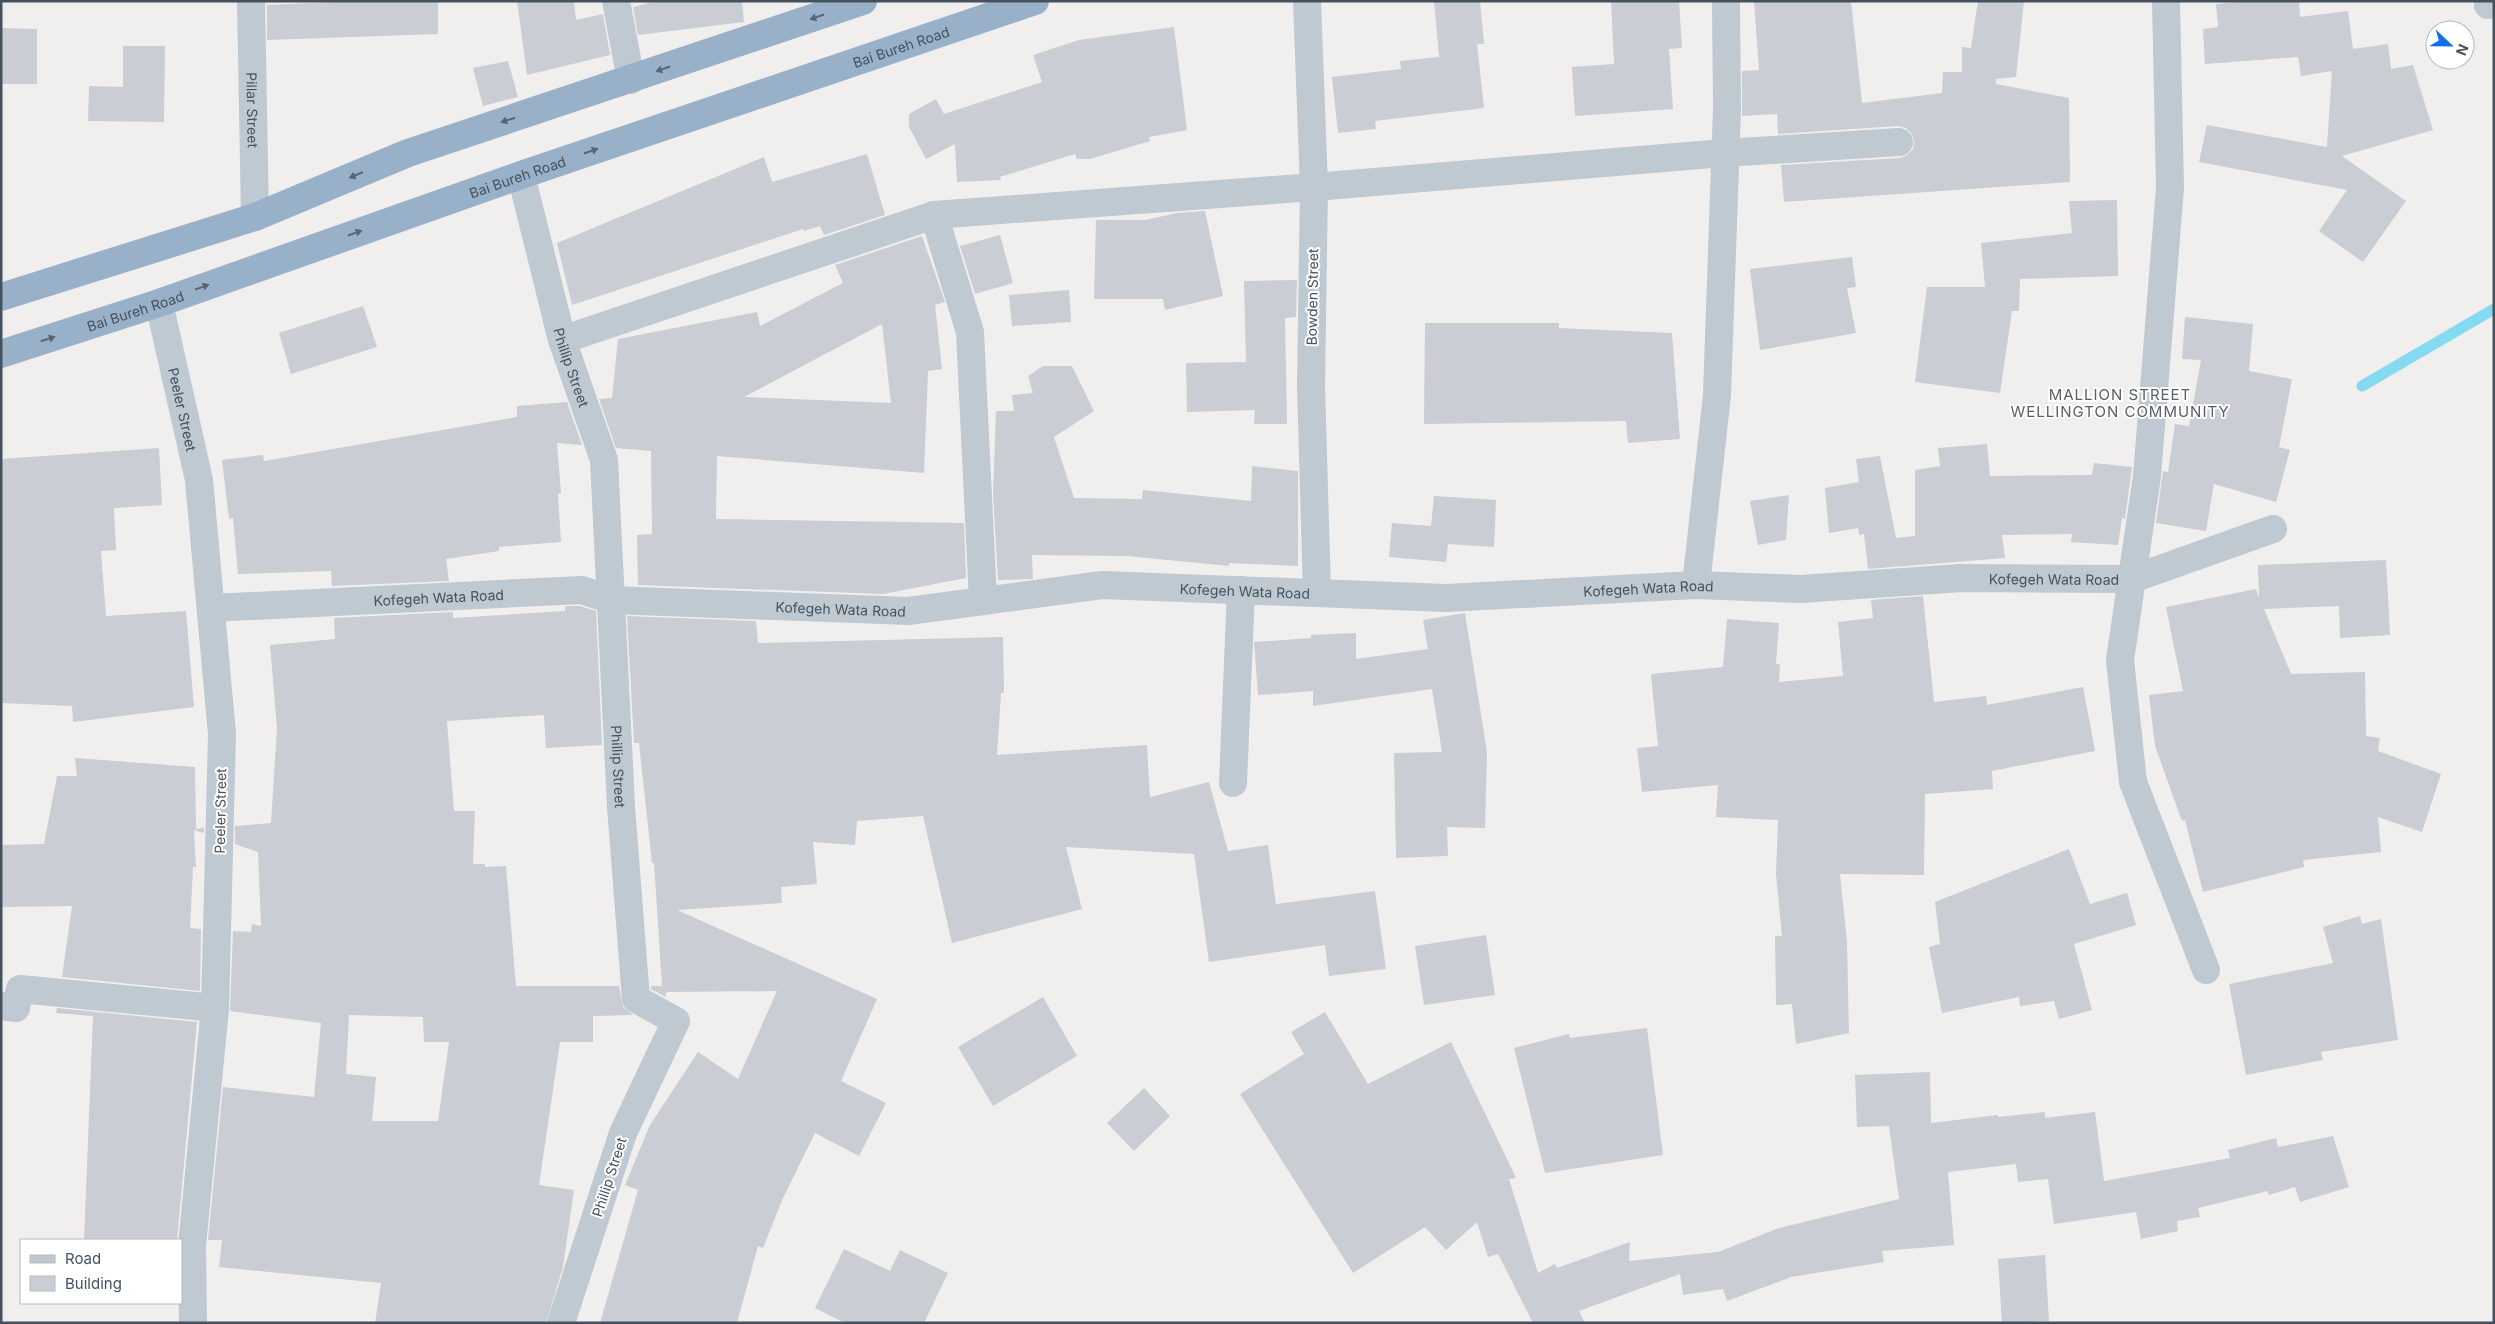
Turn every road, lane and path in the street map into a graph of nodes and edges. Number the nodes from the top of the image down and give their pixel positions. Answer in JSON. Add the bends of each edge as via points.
{"nodes":[{"id":1,"x":251,"y":1,"type":"edge"},
{"id":2,"x":616,"y":1,"type":"edge"},
{"id":3,"x":863,"y":1,"type":"edge"},
{"id":4,"x":1035,"y":1,"type":"edge"},
{"id":5,"x":1307,"y":1,"type":"edge"},
{"id":6,"x":1726,"y":1,"type":"edge"},
{"id":7,"x":2166,"y":1,"type":"edge"},
{"id":8,"x":631,"y":80,"type":"junction"},
{"id":9,"x":1899,"y":142,"type":"dead end"},
{"id":10,"x":1724,"y":153,"type":"junction"},
{"id":11,"x":522,"y":175,"type":"junction"},
{"id":12,"x":1314,"y":187,"type":"junction"},
{"id":13,"x":934,"y":216,"type":"junction"},
{"id":14,"x":254,"y":217,"type":"junction"},
{"id":15,"x":1,"y":297,"type":"edge"},
{"id":16,"x":159,"y":303,"type":"junction"},
{"id":17,"x":562,"y":340,"type":"junction"},
{"id":18,"x":1,"y":354,"type":"edge"},
{"id":19,"x":2272,"y":529,"type":"dead end"},
{"id":20,"x":2132,"y":579,"type":"junction"},
{"id":21,"x":1696,"y":585,"type":"junction"},
{"id":22,"x":1240,"y":590,"type":"junction"},
{"id":23,"x":1317,"y":593,"type":"junction"},
{"id":24,"x":611,"y":600,"type":"junction"},
{"id":25,"x":983,"y":601,"type":"junction"},
{"id":26,"x":210,"y":608,"type":"junction"},
{"id":27,"x":1233,"y":783,"type":"dead end"},
{"id":28,"x":2206,"y":970,"type":"dead end"},
{"id":29,"x":1,"y":1006,"type":"edge"},
{"id":30,"x":216,"y":1008,"type":"junction"},
{"id":31,"x":193,"y":1323,"type":"edge"},
{"id":32,"x":561,"y":1323,"type":"edge"}],
"edges":[{"from":1,"to":14,"type":"street","name":"Pillar Street"},
{"from":2,"to":8,"type":"street"},
{"from":3,"to":8,"type":"highway","one_way":true},
{"from":11,"to":4,"type":"highway","name":"Bai Bureh Road","one_way":true},
{"from":5,"to":12,"type":"street","name":"Bowden Street"},
{"from":6,"to":10,"type":"street"},
{"from":7,"to":20,"type":"street","via":[[2170,188],[2147,476]]},
{"from":8,"to":14,"type":"highway","one_way":true,"via":[[408,153]]},
{"from":9,"to":10,"type":"street"},
{"from":10,"to":12,"type":"street"},
{"from":10,"to":21,"type":"street","via":[[1717,395]]},
{"from":16,"to":11,"type":"highway","name":"Bai Bureh Road","one_way":true},
{"from":11,"to":17,"type":"street","name":"Phillip Street"},
{"from":12,"to":13,"type":"street"},
{"from":12,"to":23,"type":"street","name":"Bowden Street","via":[[1311,386]]},
{"from":13,"to":17,"type":"street"},
{"from":13,"to":25,"type":"street","via":[[970,332]]},
{"from":14,"to":15,"type":"highway"},
{"from":18,"to":16,"type":"highway","name":"Bai Bureh Road","one_way":true},
{"from":16,"to":26,"type":"street","name":"Peeler Street","via":[[199,480]]},
{"from":17,"to":24,"type":"street","name":"Phillip Street","via":[[604,460]]},
{"from":19,"to":20,"type":"street","name":"Kofegeh Wata Road"},
{"from":20,"to":21,"type":"street","name":"Kofegeh Wata Road","via":[[1961,578],[1801,589]]},
{"from":20,"to":28,"type":"street","via":[[2120,660],[2133,782]]},
{"from":21,"to":23,"type":"street","name":"Kofegeh Wata Road","via":[[1446,598]]},
{"from":22,"to":23,"type":"street","name":"Kofegeh Wata Road"},
{"from":22,"to":25,"type":"street","name":"Kofegeh Wata Road","via":[[1102,585]]},
{"from":22,"to":27,"type":"street"},
{"from":24,"to":25,"type":"street","name":"Kofegeh Wata Road","via":[[908,611]]},
{"from":24,"to":26,"type":"street","name":"Kofegeh Wata Road","via":[[582,590]]},
{"from":24,"to":32,"type":"street","name":"Phillip Street","via":[[621,807],[636,999],[676,1021],[623,1133]]},
{"from":26,"to":30,"type":"street","name":"Peeler Street","via":[[222,734]]},
{"from":29,"to":30,"type":"street","via":[[16,1008],[20,989]]},
{"from":30,"to":31,"type":"street","name":"Peeler Street","via":[[192,1246]]}]}
